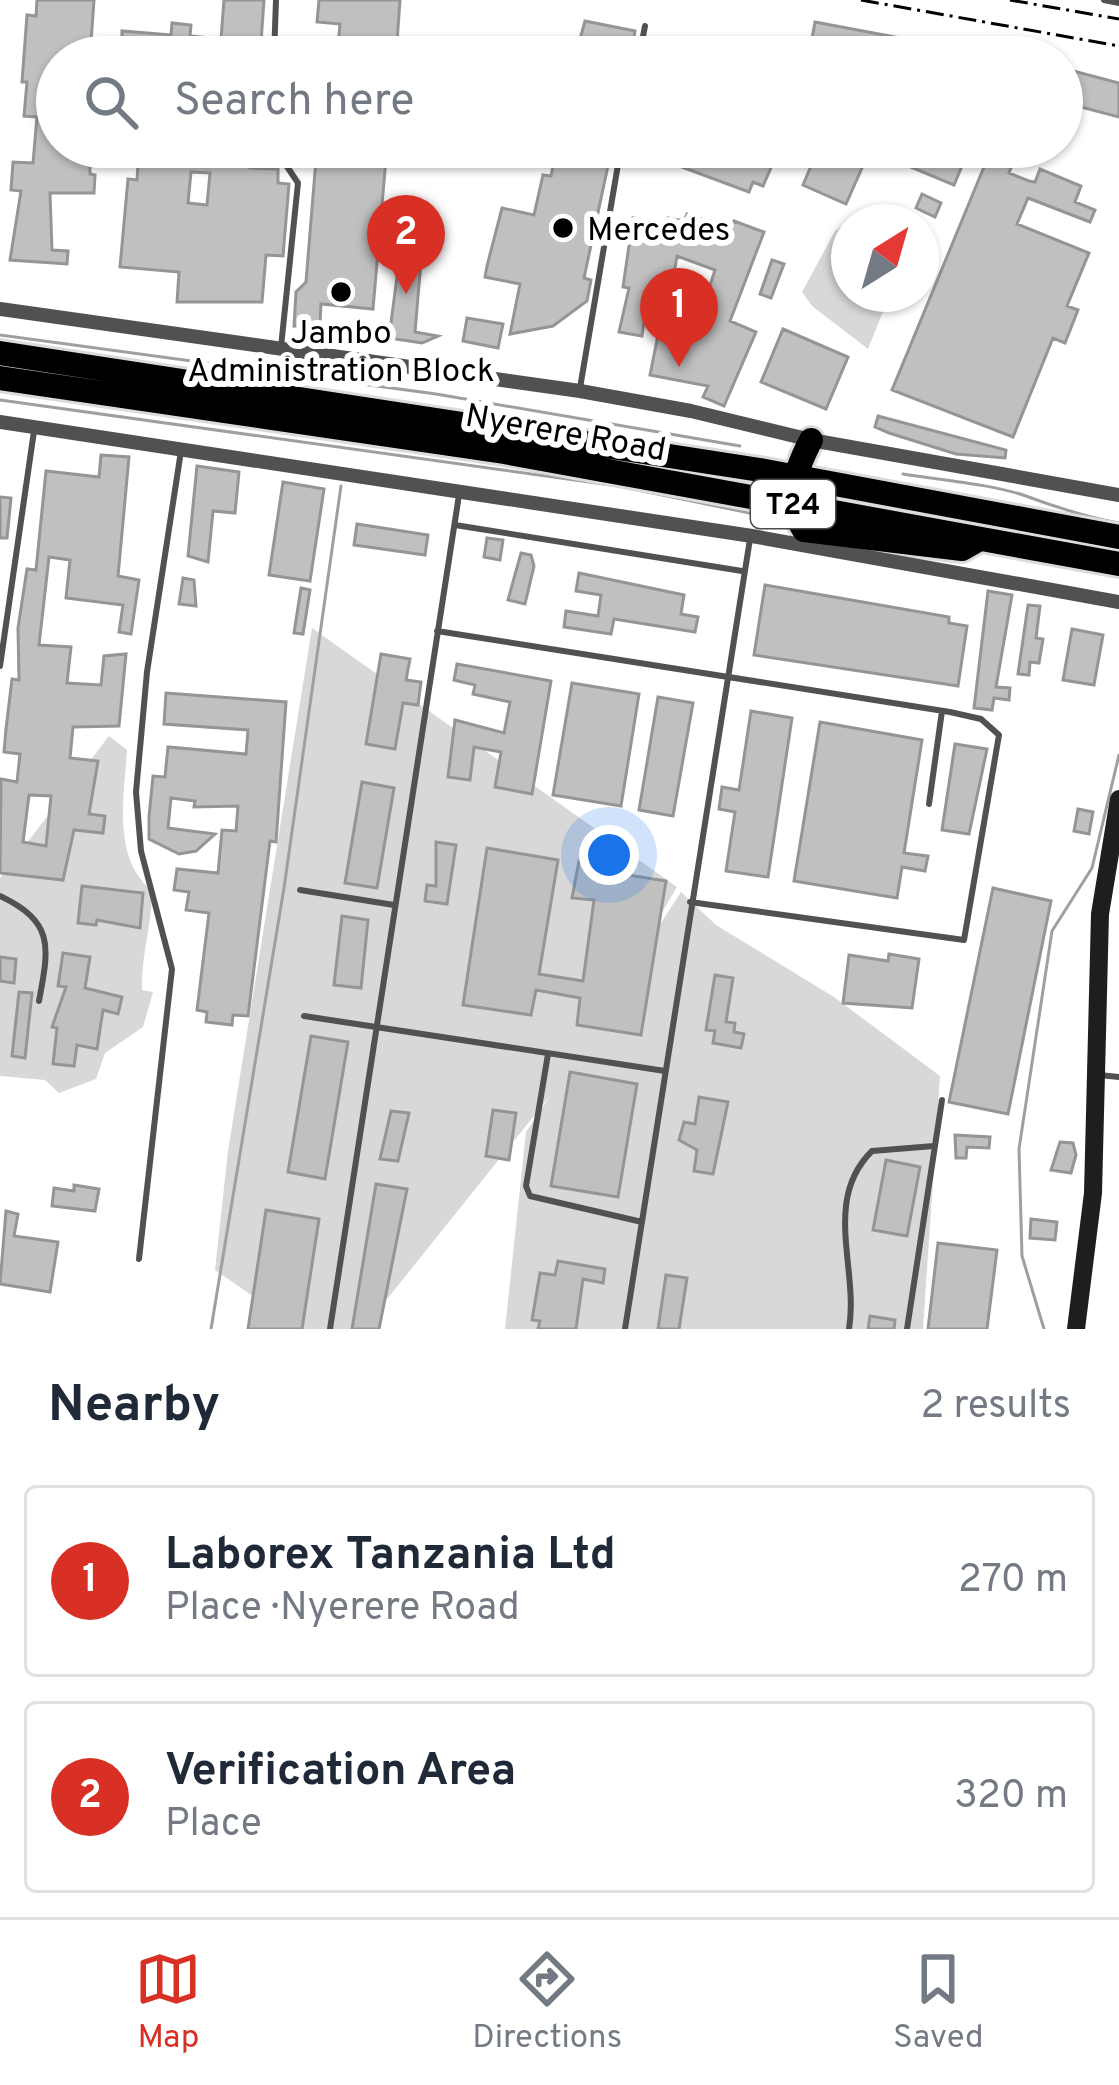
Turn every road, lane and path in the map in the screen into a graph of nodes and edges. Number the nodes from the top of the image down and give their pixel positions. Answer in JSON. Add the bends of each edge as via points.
{"nodes":[{"id":1,"x":276,"y":0,"type":"edge"},
{"id":2,"x":1104,"y":0,"type":"edge"},
{"id":3,"x":1119,"y":3,"type":"edge"},
{"id":4,"x":645,"y":26,"type":"dead end"},
{"id":5,"x":275,"y":36,"type":"edge"},
{"id":6,"x":643,"y":36,"type":"edge"},
{"id":7,"x":288,"y":168,"type":"edge"},
{"id":8,"x":618,"y":168,"type":"edge"},
{"id":9,"x":0,"y":309,"type":"edge"},
{"id":10,"x":281,"y":347,"type":"junction"},
{"id":11,"x":0,"y":353,"type":"edge"},
{"id":12,"x":0,"y":378,"type":"edge"},
{"id":13,"x":580,"y":392,"type":"junction"},
{"id":14,"x":0,"y":422,"type":"edge"},
{"id":15,"x":35,"y":428,"type":"junction"},
{"id":16,"x":811,"y":440,"type":"junction"},
{"id":17,"x":181,"y":451,"type":"junction"},
{"id":18,"x":796,"y":476,"type":"junction"},
{"id":19,"x":459,"y":495,"type":"junction"},
{"id":20,"x":1119,"y":495,"type":"edge"},
{"id":21,"x":792,"y":503,"type":"junction"},
{"id":22,"x":454,"y":525,"type":"junction"},
{"id":23,"x":751,"y":536,"type":"junction"},
{"id":24,"x":1119,"y":537,"type":"edge"},
{"id":25,"x":1119,"y":564,"type":"edge"},
{"id":26,"x":742,"y":571,"type":"junction"},
{"id":27,"x":1119,"y":602,"type":"edge"},
{"id":28,"x":437,"y":631,"type":"junction"},
{"id":29,"x":0,"y":665,"type":"edge"},
{"id":30,"x":726,"y":678,"type":"junction"},
{"id":31,"x":942,"y":711,"type":"junction"},
{"id":32,"x":1119,"y":799,"type":"edge"},
{"id":33,"x":929,"y":804,"type":"dead end"},
{"id":34,"x":300,"y":890,"type":"dead end"},
{"id":35,"x":0,"y":896,"type":"edge"},
{"id":36,"x":690,"y":902,"type":"junction"},
{"id":37,"x":394,"y":905,"type":"junction"},
{"id":38,"x":39,"y":1001,"type":"dead end"},
{"id":39,"x":304,"y":1016,"type":"dead end"},
{"id":40,"x":377,"y":1026,"type":"junction"},
{"id":41,"x":548,"y":1053,"type":"junction"},
{"id":42,"x":665,"y":1071,"type":"junction"},
{"id":43,"x":1096,"y":1075,"type":"junction"},
{"id":44,"x":1119,"y":1077,"type":"edge"},
{"id":45,"x":942,"y":1100,"type":"dead end"},
{"id":46,"x":934,"y":1146,"type":"junction"},
{"id":47,"x":642,"y":1222,"type":"junction"},
{"id":48,"x":140,"y":1259,"type":"dead end"},
{"id":49,"x":329,"y":1329,"type":"edge"},
{"id":50,"x":625,"y":1329,"type":"edge"},
{"id":51,"x":849,"y":1329,"type":"edge"},
{"id":52,"x":907,"y":1329,"type":"edge"},
{"id":53,"x":1076,"y":1329,"type":"edge"}],
"edges":[{"from":1,"to":5,"type":"lane"},
{"from":2,"to":3,"type":"lane"},
{"from":4,"to":6,"type":"lane"},
{"from":7,"to":10,"type":"lane","via":[[298,182]]},
{"from":8,"to":13,"type":"lane"},
{"from":9,"to":10,"type":"street"},
{"from":10,"to":13,"type":"street"},
{"from":11,"to":18,"type":"highway","name":"Nyerere Road","number":"T24"},
{"from":12,"to":21,"type":"highway","name":"Nyerere Road","number":"T24"},
{"from":13,"to":16,"type":"street"},
{"from":14,"to":15,"type":"street"},
{"from":15,"to":17,"type":"street"},
{"from":15,"to":29,"type":"lane"},
{"from":16,"to":18,"type":"highway"},
{"from":16,"to":20,"type":"street"},
{"from":17,"to":19,"type":"street"},
{"from":17,"to":48,"type":"lane","via":[[136,792],[141,851],[172,969]]},
{"from":18,"to":21,"type":"highway"},
{"from":18,"to":24,"type":"highway","name":"Nyerere Road","number":"T24"},
{"from":19,"to":22,"type":"lane"},
{"from":19,"to":23,"type":"street"},
{"from":21,"to":25,"type":"highway","name":"Nyerere Road","number":"T24"},
{"from":22,"to":26,"type":"lane"},
{"from":22,"to":28,"type":"lane"},
{"from":23,"to":26,"type":"lane"},
{"from":23,"to":27,"type":"street"},
{"from":26,"to":30,"type":"lane"},
{"from":28,"to":30,"type":"lane"},
{"from":28,"to":37,"type":"lane"},
{"from":30,"to":31,"type":"lane"},
{"from":30,"to":36,"type":"lane"},
{"from":31,"to":33,"type":"lane"},
{"from":31,"to":36,"type":"lane","via":[[981,718],[998,735],[964,940]]},
{"from":32,"to":43,"type":"street","via":[[1100,914]]},
{"from":34,"to":37,"type":"lane"},
{"from":35,"to":38,"type":"lane","via":[[38,920],[45,938]]},
{"from":36,"to":42,"type":"lane"},
{"from":37,"to":40,"type":"lane"},
{"from":39,"to":40,"type":"lane"},
{"from":40,"to":41,"type":"lane"},
{"from":40,"to":49,"type":"lane"},
{"from":41,"to":42,"type":"lane"},
{"from":41,"to":47,"type":"lane","via":[[530,1196]]},
{"from":42,"to":47,"type":"lane"},
{"from":43,"to":44,"type":"lane"},
{"from":43,"to":53,"type":"street","via":[[1094,1193]]},
{"from":45,"to":46,"type":"lane"},
{"from":46,"to":51,"type":"lane","via":[[872,1151],[856,1169],[844,1218]]},
{"from":46,"to":52,"type":"lane"},
{"from":47,"to":50,"type":"lane"}]}
